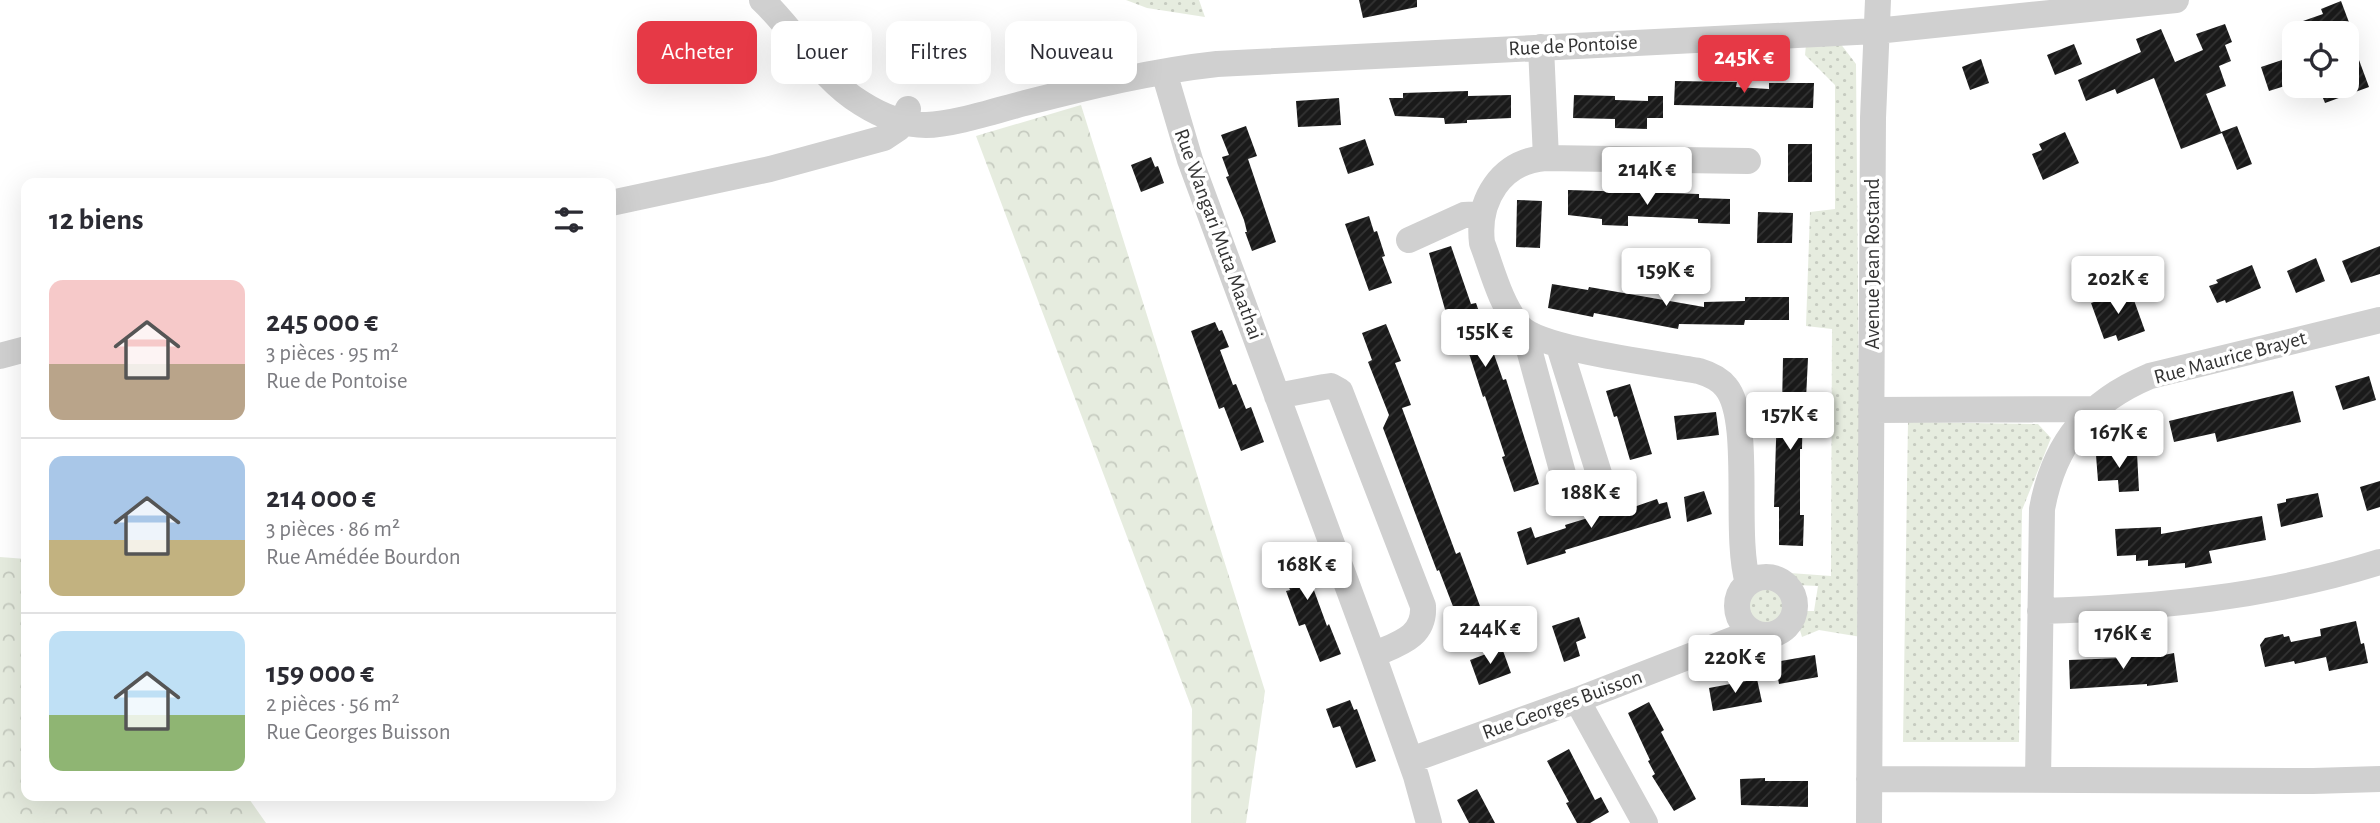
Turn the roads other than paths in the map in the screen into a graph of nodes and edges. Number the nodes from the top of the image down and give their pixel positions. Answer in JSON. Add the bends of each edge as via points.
{"nodes":[{"id":1,"x":762,"y":0,"type":"edge"},
{"id":2,"x":786,"y":0,"type":"edge"},
{"id":3,"x":1878,"y":0,"type":"edge"},
{"id":4,"x":2176,"y":0,"type":"edge"},
{"id":5,"x":2008,"y":9,"type":"edge"},
{"id":6,"x":1876,"y":30,"type":"junction"},
{"id":7,"x":1541,"y":47,"type":"junction"},
{"id":8,"x":1164,"y":72,"type":"junction"},
{"id":9,"x":906,"y":115,"type":"junction"},
{"id":10,"x":1546,"y":158,"type":"junction"},
{"id":11,"x":1748,"y":161,"type":"dead end"},
{"id":12,"x":616,"y":202,"type":"edge"},
{"id":13,"x":1483,"y":214,"type":"junction"},
{"id":14,"x":1409,"y":240,"type":"dead end"},
{"id":15,"x":2380,"y":320,"type":"edge"},
{"id":16,"x":1524,"y":331,"type":"junction"},
{"id":17,"x":1559,"y":346,"type":"junction"},
{"id":18,"x":21,"y":350,"type":"edge"},
{"id":19,"x":0,"y":356,"type":"edge"},
{"id":20,"x":1276,"y":396,"type":"junction"},
{"id":21,"x":2093,"y":409,"type":"junction"},
{"id":22,"x":1871,"y":410,"type":"junction"},
{"id":23,"x":2380,"y":562,"type":"edge"},
{"id":24,"x":1748,"y":583,"type":"junction"},
{"id":25,"x":2040,"y":611,"type":"junction"},
{"id":26,"x":1752,"y":632,"type":"junction"},
{"id":27,"x":1373,"y":654,"type":"junction"},
{"id":28,"x":1577,"y":700,"type":"junction"},
{"id":29,"x":1411,"y":760,"type":"junction"},
{"id":30,"x":1869,"y":779,"type":"junction"},
{"id":31,"x":2380,"y":779,"type":"edge"},
{"id":32,"x":2038,"y":780,"type":"junction"},
{"id":33,"x":1429,"y":823,"type":"edge"},
{"id":34,"x":1645,"y":823,"type":"edge"},
{"id":35,"x":1869,"y":823,"type":"edge"}],
"edges":[{"from":1,"to":9,"type":"street","via":[[841,88],[863,105]]},
{"from":2,"to":9,"type":"street","via":[[851,76]]},
{"from":3,"to":6,"type":"street","name":"Avenue Jean Rostand"},
{"from":4,"to":5,"type":"street","name":"Rue de Pontoise"},
{"from":5,"to":6,"type":"street","name":"Rue de Pontoise"},
{"from":6,"to":7,"type":"street","name":"Rue de Pontoise"},
{"from":6,"to":22,"type":"street","name":"Avenue Jean Rostand"},
{"from":7,"to":8,"type":"street","name":"Rue de Pontoise","via":[[1251,61]]},
{"from":7,"to":10,"type":"street"},
{"from":8,"to":9,"type":"street","name":"Rue de Pontoise","via":[[975,115]]},
{"from":8,"to":20,"type":"street","name":"Rue Wangari Muta Maathai","via":[[1190,160]]},
{"from":9,"to":12,"type":"street","via":[[884,138],[820,157]]},
{"from":10,"to":11,"type":"street"},
{"from":10,"to":13,"type":"street","via":[[1509,170],[1489,196]]},
{"from":13,"to":14,"type":"street","via":[[1464,215]]},
{"from":13,"to":16,"type":"street","via":[[1482,243],[1507,306]]},
{"from":15,"to":21,"type":"street","name":"Rue Maurice Brayet","via":[[2150,376]]},
{"from":16,"to":17,"type":"street"},
{"from":16,"to":17,"type":"street","via":[[1568,492],[1601,480]]},
{"from":17,"to":24,"type":"street","via":[[1699,371],[1725,385],[1735,402],[1740,426],[1741,541]]},
{"from":18,"to":19,"type":"street"},
{"from":20,"to":27,"type":"street","name":"Rue Wangari Muta Maathai"},
{"from":20,"to":27,"type":"street","via":[[1331,386],[1340,391],[1423,606],[1423,620],[1411,638]]},
{"from":21,"to":22,"type":"street"},
{"from":21,"to":25,"type":"street","name":"Rue Maurice Brayet","via":[[2064,446],[2044,497]]},
{"from":22,"to":30,"type":"street","name":"Avenue Jean Rostand"},
{"from":23,"to":25,"type":"street","via":[[2292,585],[2206,600]]},
{"from":24,"to":26,"type":"street","via":[[1737,609]]},
{"from":24,"to":26,"type":"street","name":"Rue Georges Buisson","via":[[1762,577],[1778,579],[1790,590],[1795,605],[1791,620],[1780,632]]},
{"from":25,"to":32,"type":"street","name":"Rue Maurice Brayet"},
{"from":26,"to":28,"type":"street","name":"Rue Georges Buisson"},
{"from":27,"to":29,"type":"street","name":"Rue Wangari Muta Maathai"},
{"from":28,"to":29,"type":"street","name":"Rue Georges Buisson"},
{"from":28,"to":34,"type":"street"},
{"from":29,"to":33,"type":"street","name":"Rue Wangari Muta Maathai"},
{"from":30,"to":32,"type":"street"},
{"from":30,"to":35,"type":"street","name":"Avenue Jean Rostand"},
{"from":31,"to":32,"type":"street"}]}
